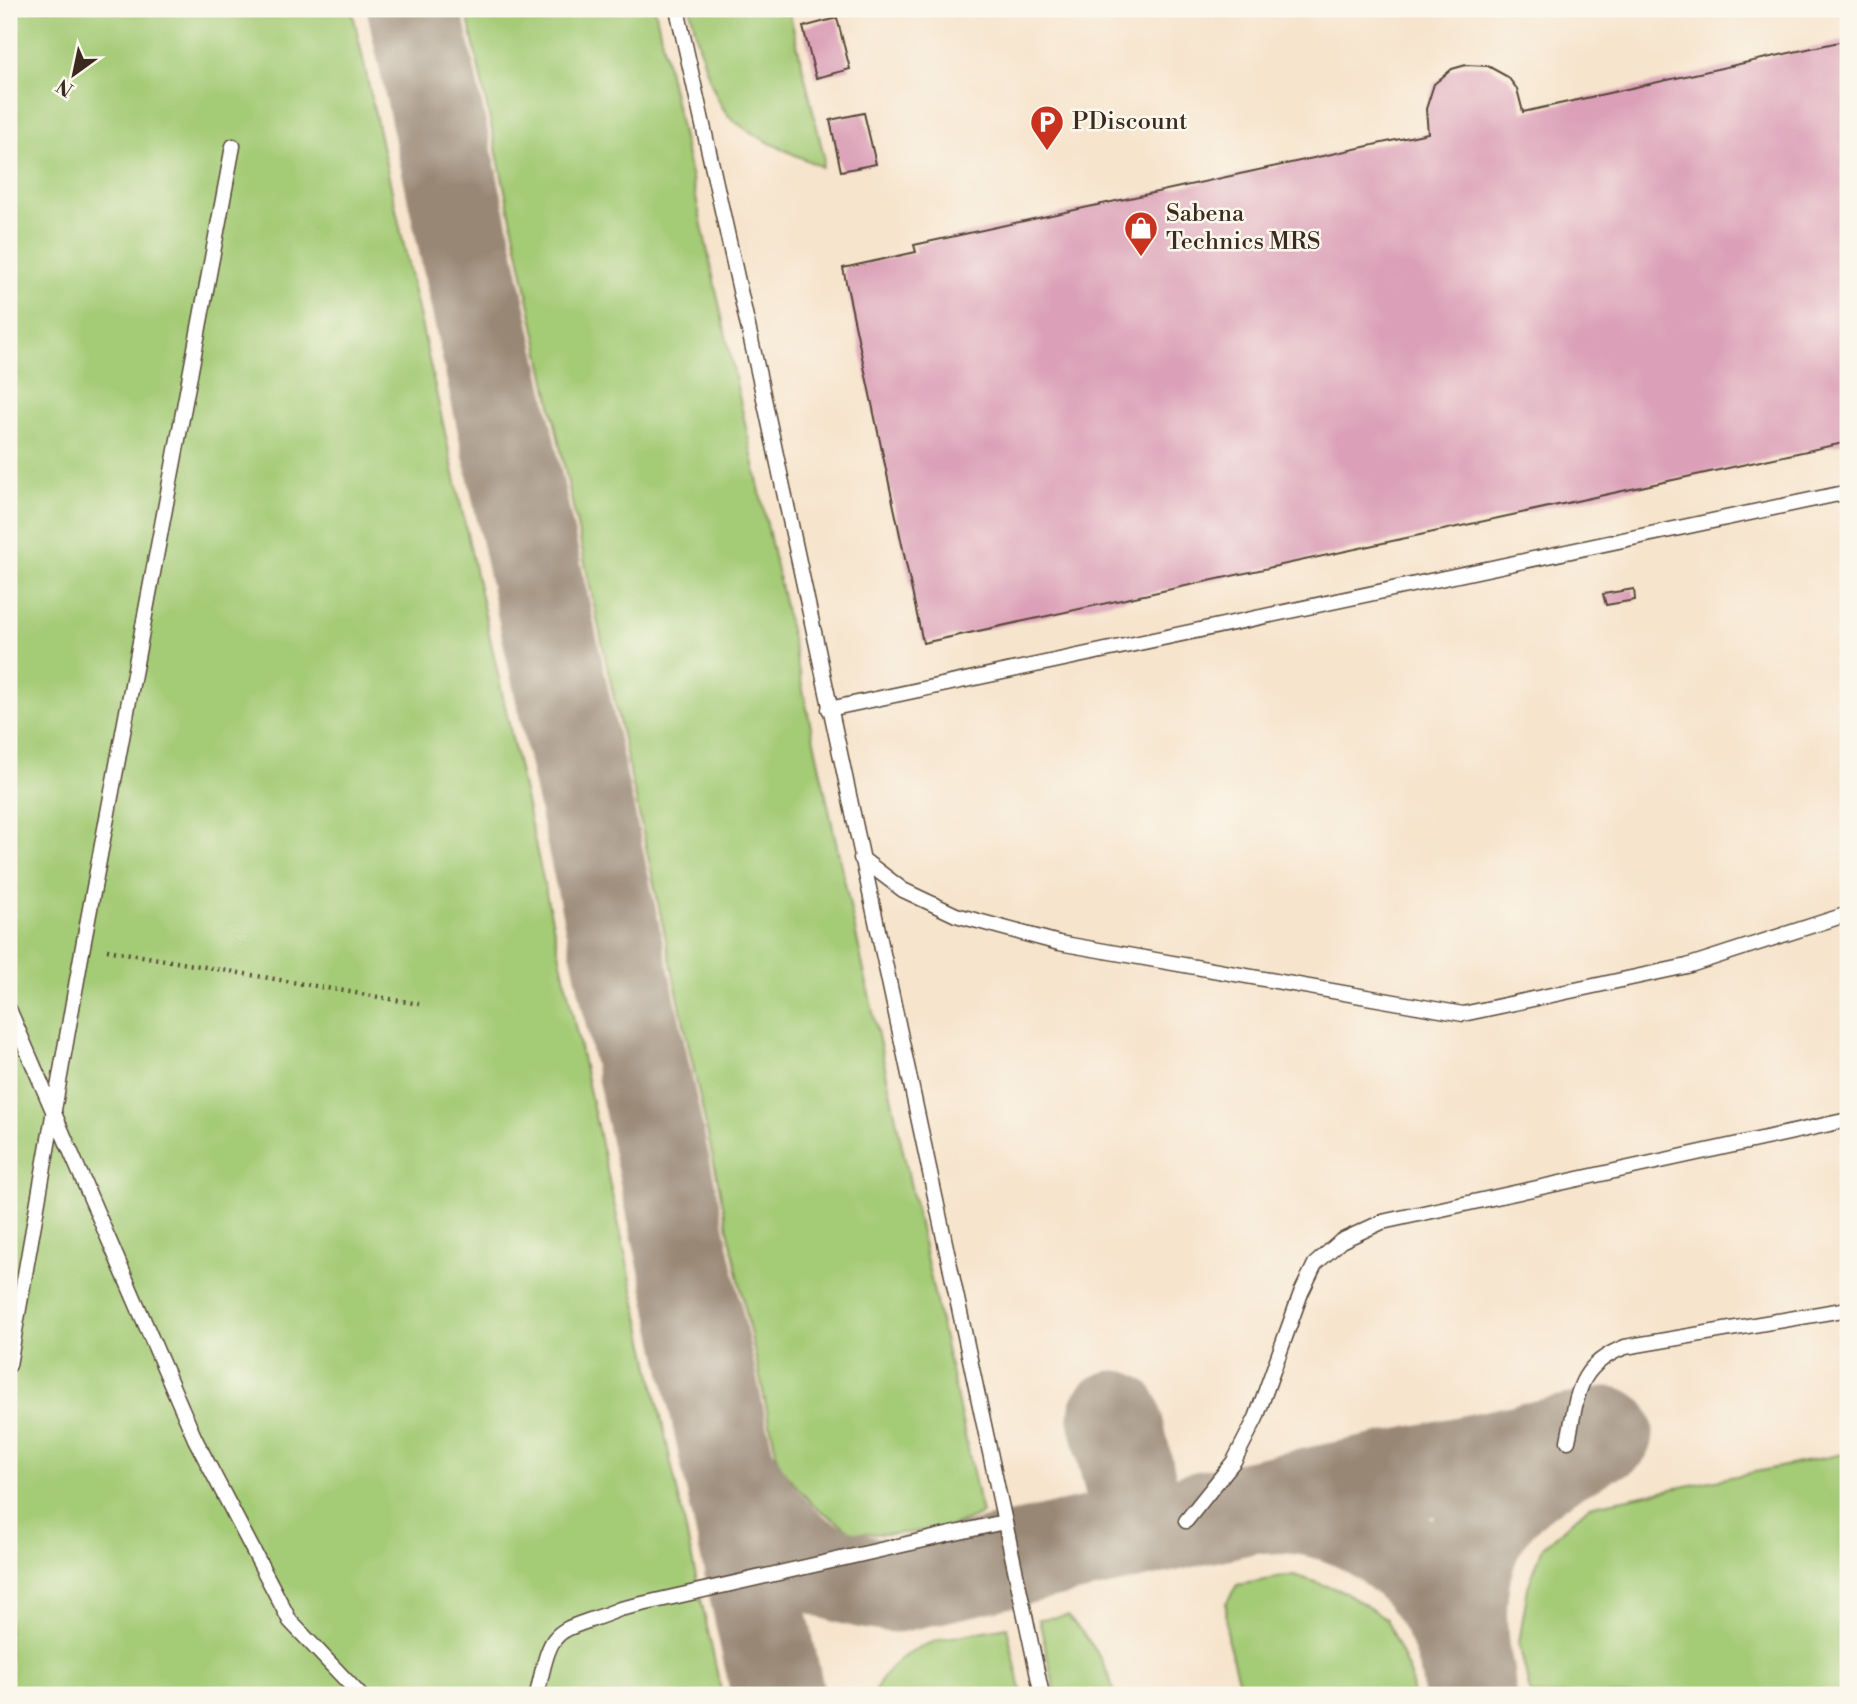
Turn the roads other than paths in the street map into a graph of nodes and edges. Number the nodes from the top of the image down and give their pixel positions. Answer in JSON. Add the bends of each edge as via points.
{"nodes":[{"id":1,"x":677,"y":9,"type":"edge"},
{"id":2,"x":233,"y":146,"type":"dead end"},
{"id":3,"x":1848,"y":492,"type":"edge"},
{"id":4,"x":828,"y":709,"type":"junction"},
{"id":5,"x":861,"y":858,"type":"junction"},
{"id":6,"x":1848,"y":914,"type":"edge"},
{"id":7,"x":9,"y":1009,"type":"edge"},
{"id":8,"x":54,"y":1111,"type":"junction"},
{"id":9,"x":1848,"y":1120,"type":"edge"},
{"id":10,"x":1848,"y":1309,"type":"edge"},
{"id":11,"x":9,"y":1365,"type":"edge"},
{"id":12,"x":1568,"y":1441,"type":"dead end"},
{"id":13,"x":1186,"y":1521,"type":"dead end"},
{"id":14,"x":1004,"y":1522,"type":"junction"},
{"id":15,"x":360,"y":1695,"type":"edge"},
{"id":16,"x":537,"y":1695,"type":"edge"},
{"id":17,"x":1042,"y":1695,"type":"edge"}],
"edges":[{"from":1,"to":4,"type":"lane"},
{"from":2,"to":8,"type":"lane"},
{"from":3,"to":4,"type":"lane"},
{"from":4,"to":5,"type":"lane"},
{"from":5,"to":6,"type":"lane","via":[[903,890],[956,915],[1059,943],[1463,1014],[1687,966]]},
{"from":5,"to":14,"type":"lane"},
{"from":7,"to":8,"type":"lane"},
{"from":8,"to":11,"type":"lane"},
{"from":8,"to":15,"type":"lane","via":[[195,1439],[290,1621]]},
{"from":9,"to":13,"type":"lane","via":[[1382,1222],[1341,1241],[1315,1264],[1256,1418],[1234,1461]]},
{"from":10,"to":12,"type":"lane","via":[[1625,1347],[1601,1356],[1587,1372]]},
{"from":14,"to":16,"type":"lane","via":[[621,1609],[563,1628],[547,1648]]},
{"from":14,"to":17,"type":"lane"}]}
